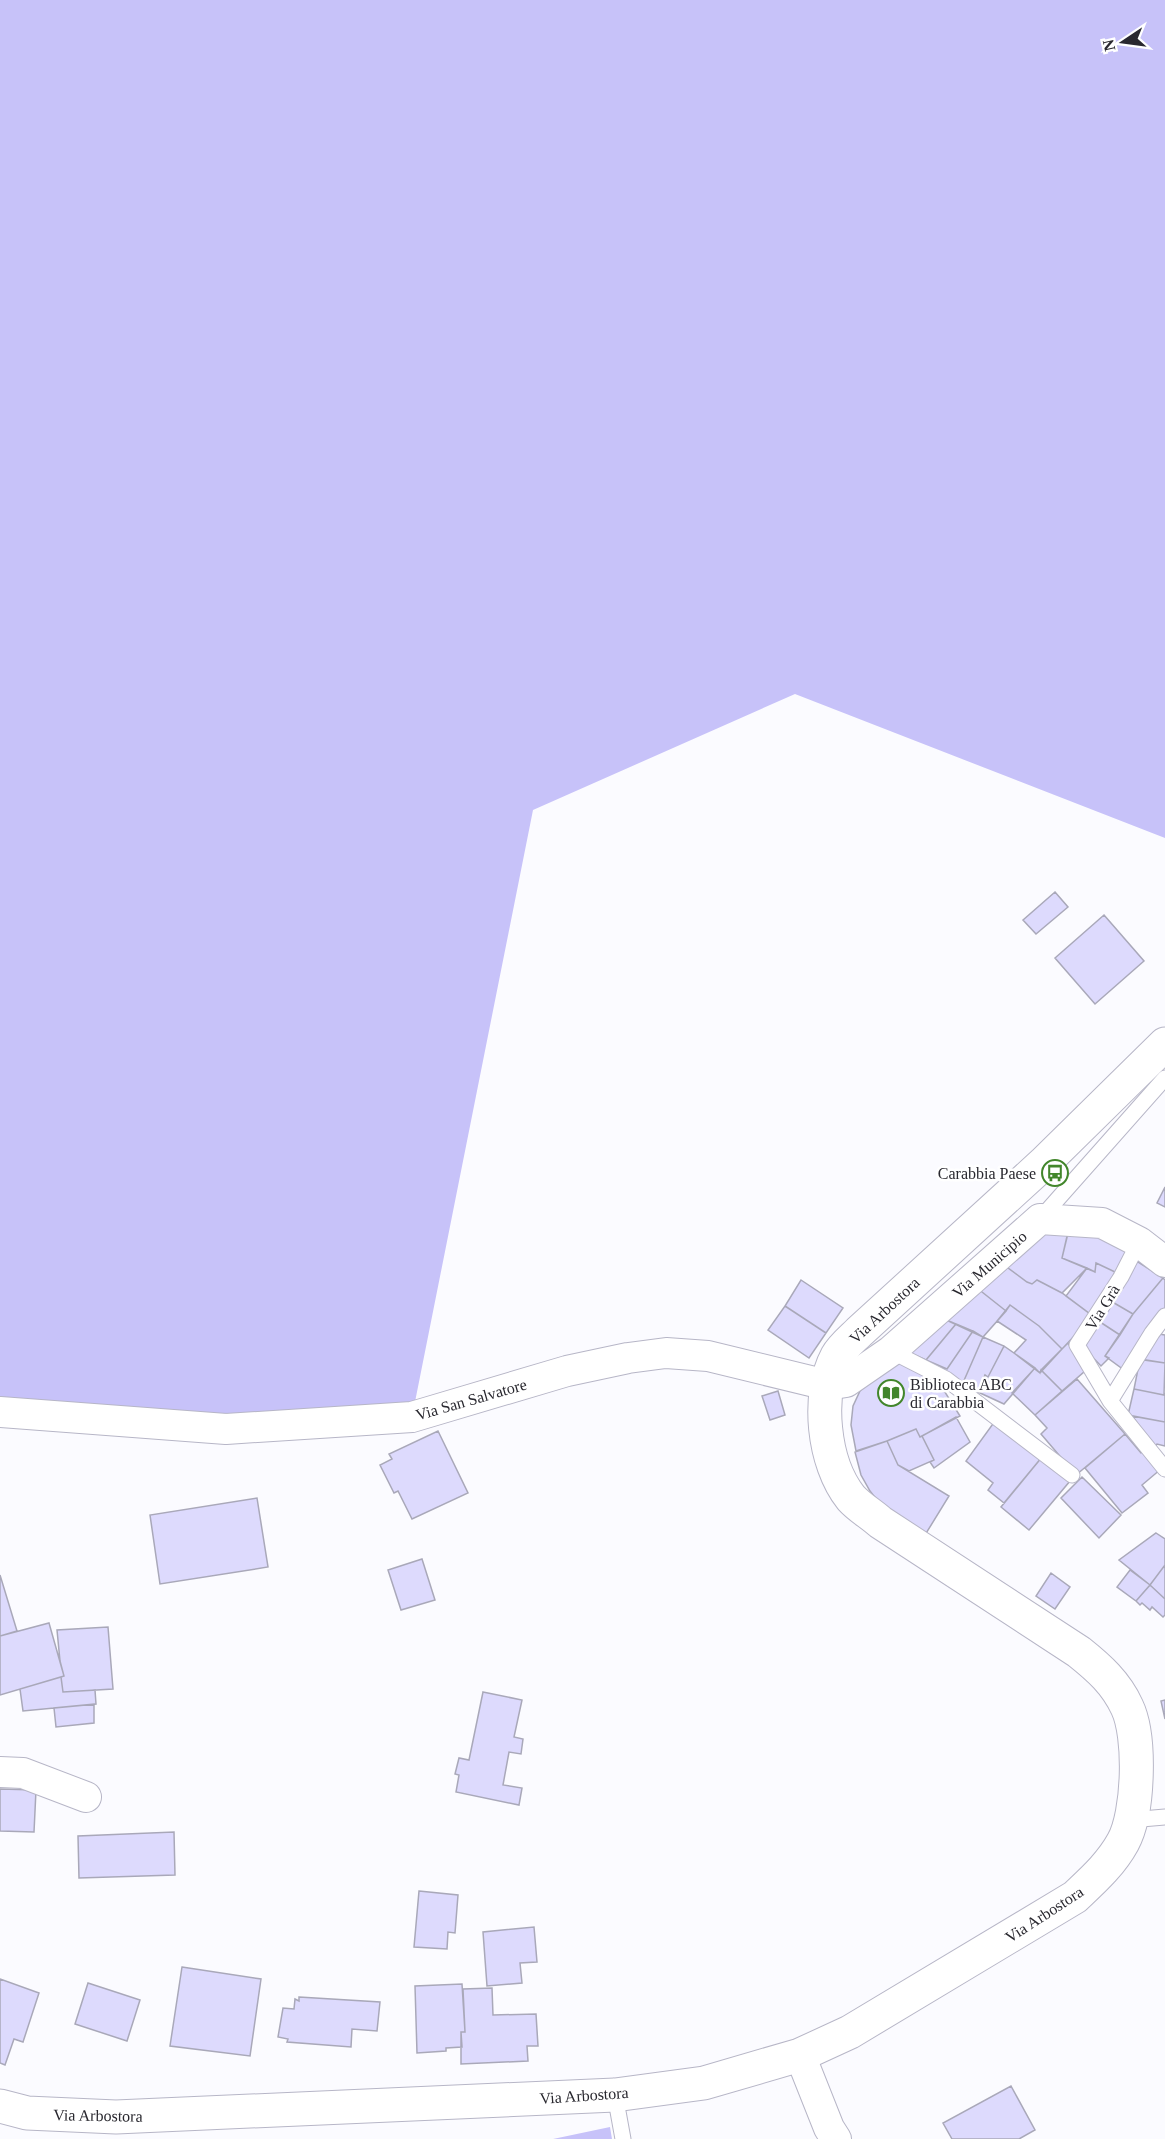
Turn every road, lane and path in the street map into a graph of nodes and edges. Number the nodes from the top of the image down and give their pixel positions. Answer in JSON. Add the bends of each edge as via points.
{"nodes":[{"id":1,"x":1165,"y":1044,"type":"edge"},
{"id":2,"x":1165,"y":1078,"type":"edge"},
{"id":3,"x":1040,"y":1219,"type":"junction"},
{"id":4,"x":1139,"y":1242,"type":"junction"},
{"id":5,"x":1165,"y":1262,"type":"edge"},
{"id":6,"x":1165,"y":1316,"type":"edge"},
{"id":7,"x":891,"y":1351,"type":"junction"},
{"id":8,"x":827,"y":1386,"type":"junction"},
{"id":9,"x":1110,"y":1401,"type":"junction"},
{"id":10,"x":0,"y":1412,"type":"edge"},
{"id":11,"x":1165,"y":1469,"type":"edge"},
{"id":12,"x":1072,"y":1474,"type":"dead end"},
{"id":13,"x":0,"y":1772,"type":"edge"},
{"id":14,"x":86,"y":1797,"type":"dead end"},
{"id":15,"x":1165,"y":1817,"type":"edge"},
{"id":16,"x":1130,"y":1820,"type":"junction"},
{"id":17,"x":800,"y":2055,"type":"junction"},
{"id":18,"x":615,"y":2095,"type":"junction"},
{"id":19,"x":0,"y":2106,"type":"edge"},
{"id":20,"x":623,"y":2139,"type":"edge"},
{"id":21,"x":836,"y":2139,"type":"edge"}],
"edges":[{"from":1,"to":8,"type":"street","name":"Via Arbostora","via":[[1044,1163],[859,1332],[837,1356]]},
{"from":2,"to":3,"type":"lane"},
{"from":3,"to":4,"type":"street","name":"Via Municipio","via":[[1102,1222]]},
{"from":3,"to":7,"type":"street","name":"Via Municipio"},
{"from":4,"to":5,"type":"street","name":"Via Municipio"},
{"from":4,"to":9,"type":"lane","name":"Via Grà","via":[[1077,1345]]},
{"from":6,"to":9,"type":"lane"},
{"from":7,"to":8,"type":"street","name":"Via Municipio","via":[[846,1382]]},
{"from":7,"to":12,"type":"lane","via":[[946,1379]]},
{"from":8,"to":10,"type":"street","name":"Via San Salvatore","via":[[708,1356],[666,1353],[567,1371],[412,1417],[226,1429]]},
{"from":8,"to":16,"type":"street","name":"Via Arbostora","via":[[824,1413],[828,1440],[836,1471],[852,1498],[880,1522],[1079,1652],[1108,1677],[1128,1708],[1135,1742],[1137,1784]]},
{"from":9,"to":11,"type":"lane"},
{"from":13,"to":14,"type":"street","via":[[23,1773]]},
{"from":15,"to":16,"type":"lane"},
{"from":16,"to":17,"type":"street","name":"Via Arbostora","via":[[1124,1840],[1103,1870],[1075,1897],[850,2032]]},
{"from":17,"to":18,"type":"street","name":"Via Arbostora","via":[[704,2083]]},
{"from":17,"to":21,"type":"street"},
{"from":18,"to":19,"type":"street","name":"Via Arbostora","via":[[116,2117],[27,2113]]},
{"from":18,"to":20,"type":"lane"}]}
